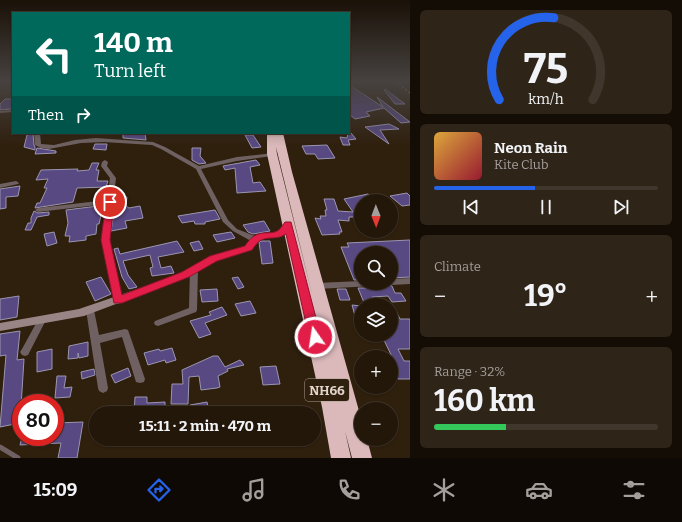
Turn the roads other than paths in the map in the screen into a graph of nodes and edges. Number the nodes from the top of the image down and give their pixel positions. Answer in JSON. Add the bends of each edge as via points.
{"nodes":[{"id":1,"x":12,"y":111,"type":"edge"},
{"id":2,"x":0,"y":112,"type":"edge"},
{"id":3,"x":37,"y":134,"type":"edge"},
{"id":4,"x":79,"y":134,"type":"edge"},
{"id":5,"x":270,"y":134,"type":"edge"},
{"id":6,"x":279,"y":134,"type":"edge"},
{"id":7,"x":81,"y":140,"type":"junction"},
{"id":8,"x":272,"y":154,"type":"junction"},
{"id":9,"x":106,"y":162,"type":"dead end"},
{"id":10,"x":198,"y":168,"type":"junction"},
{"id":11,"x":16,"y":183,"type":"dead end"},
{"id":12,"x":0,"y":186,"type":"edge"},
{"id":13,"x":110,"y":202,"type":"junction"},
{"id":14,"x":38,"y":210,"type":"dead end"},
{"id":15,"x":294,"y":223,"type":"junction"},
{"id":16,"x":254,"y":239,"type":"junction"},
{"id":17,"x":194,"y":269,"type":"junction"},
{"id":18,"x":410,"y":281,"type":"edge"},
{"id":19,"x":398,"y":282,"type":"edge"},
{"id":20,"x":354,"y":284,"type":"edge"},
{"id":21,"x":317,"y":286,"type":"junction"},
{"id":22,"x":118,"y":301,"type":"junction"},
{"id":23,"x":90,"y":310,"type":"junction"},
{"id":24,"x":42,"y":320,"type":"junction"},
{"id":25,"x":158,"y":323,"type":"dead end"},
{"id":26,"x":0,"y":327,"type":"edge"},
{"id":27,"x":95,"y":340,"type":"junction"},
{"id":28,"x":26,"y":352,"type":"dead end"},
{"id":29,"x":140,"y":379,"type":"dead end"},
{"id":30,"x":103,"y":388,"type":"dead end"},
{"id":31,"x":0,"y":447,"type":"edge"},
{"id":32,"x":18,"y":458,"type":"edge"},
{"id":33,"x":341,"y":458,"type":"edge"},
{"id":34,"x":362,"y":458,"type":"edge"}],
"edges":[{"from":1,"to":2,"type":"street"},
{"from":3,"to":7,"type":"street","via":[[38,145],[50,148]]},
{"from":4,"to":7,"type":"street"},
{"from":5,"to":8,"type":"highway","number":"NH66"},
{"from":6,"to":15,"type":"highway","number":"NH66"},
{"from":7,"to":10,"type":"street","via":[[153,144]]},
{"from":8,"to":10,"type":"street"},
{"from":8,"to":15,"type":"highway","number":"NH66"},
{"from":9,"to":13,"type":"street","via":[[104,166],[113,178]]},
{"from":10,"to":16,"type":"street","via":[[225,221],[235,230]]},
{"from":11,"to":12,"type":"street"},
{"from":13,"to":14,"type":"street"},
{"from":13,"to":22,"type":"street","via":[[105,240]]},
{"from":15,"to":16,"type":"street","via":[[278,235],[264,235]]},
{"from":15,"to":21,"type":"highway","number":"NH66"},
{"from":15,"to":33,"type":"highway","number":"NH66"},
{"from":16,"to":17,"type":"street","via":[[248,248],[214,258]]},
{"from":17,"to":22,"type":"street"},
{"from":17,"to":25,"type":"street","via":[[193,310]]},
{"from":18,"to":19,"type":"street"},
{"from":20,"to":21,"type":"street"},
{"from":21,"to":34,"type":"highway","number":"NH66"},
{"from":22,"to":23,"type":"street"},
{"from":23,"to":24,"type":"street"},
{"from":23,"to":27,"type":"street"},
{"from":24,"to":26,"type":"street"},
{"from":24,"to":28,"type":"street"},
{"from":27,"to":29,"type":"street","via":[[125,333]]},
{"from":27,"to":30,"type":"street"},
{"from":31,"to":32,"type":"lane"}]}
